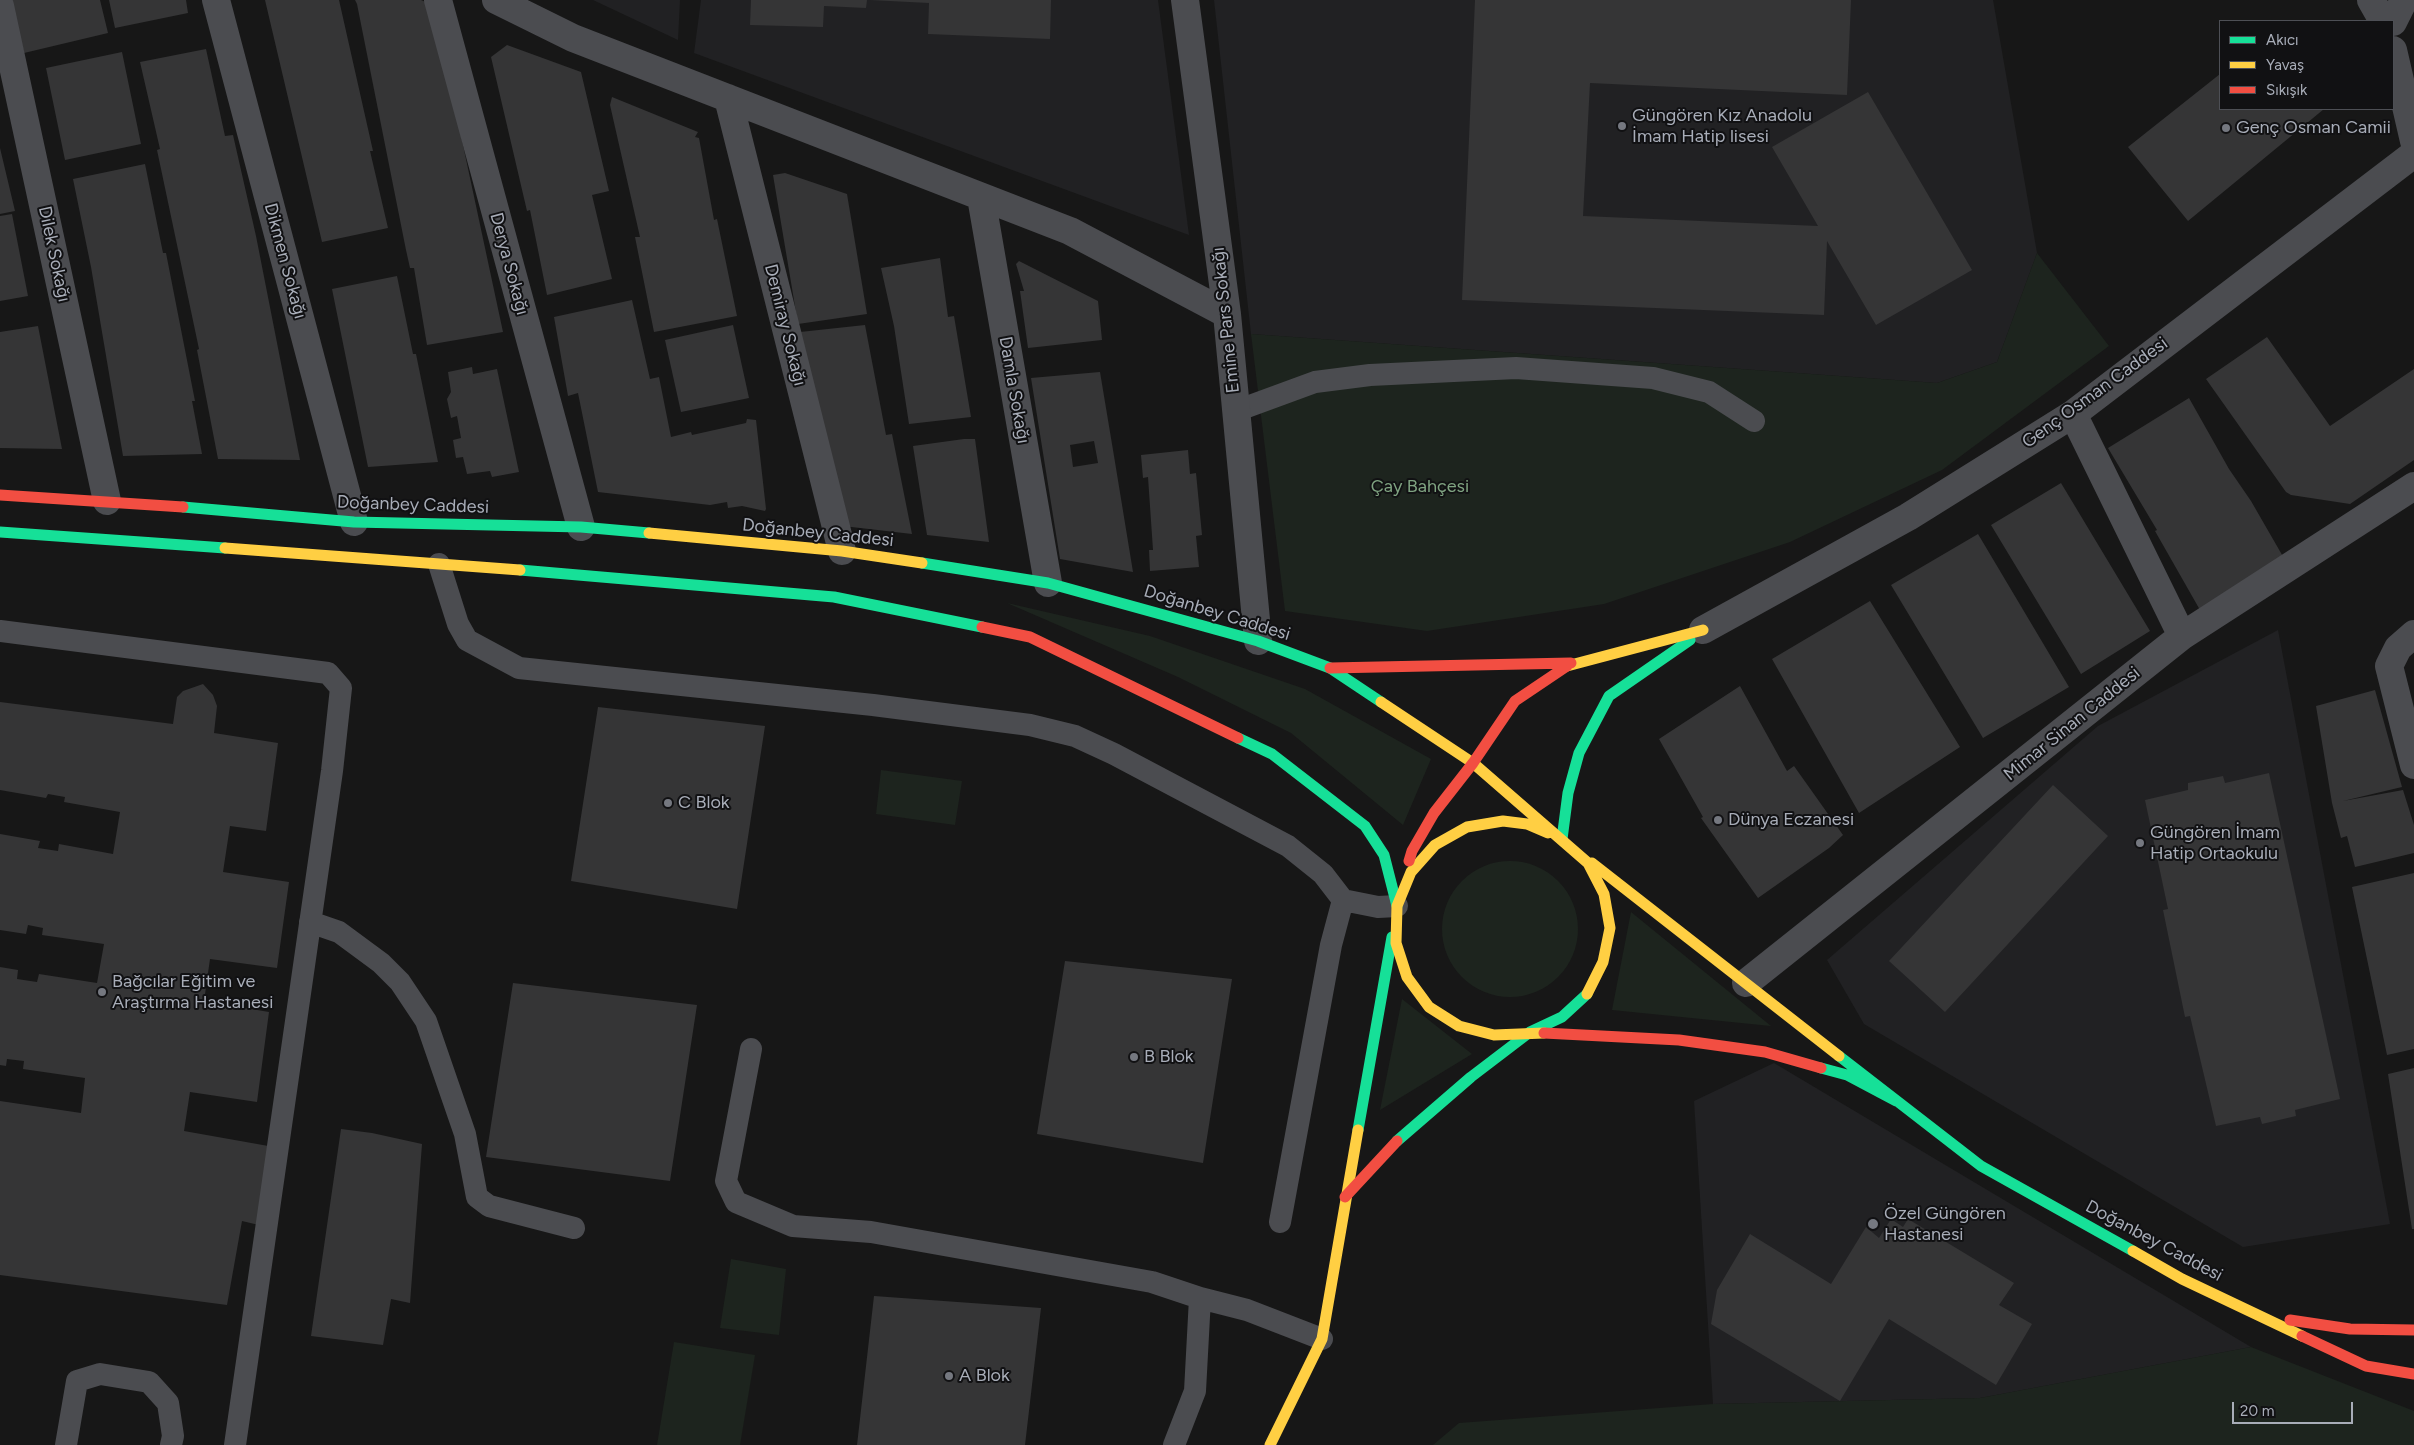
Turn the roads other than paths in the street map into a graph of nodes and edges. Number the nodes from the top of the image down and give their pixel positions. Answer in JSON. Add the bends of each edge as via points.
{"nodes":[{"id":1,"x":216,"y":0,"type":"edge"},
{"id":2,"x":438,"y":0,"type":"edge"},
{"id":3,"x":496,"y":0,"type":"edge"},
{"id":4,"x":1186,"y":0,"type":"edge"},
{"id":5,"x":2370,"y":0,"type":"edge"},
{"id":6,"x":2404,"y":0,"type":"edge"},
{"id":7,"x":0,"y":6,"type":"edge"},
{"id":8,"x":2382,"y":20,"type":"edge"},
{"id":9,"x":2394,"y":20,"type":"edge"},
{"id":10,"x":2394,"y":54,"type":"edge"},
{"id":11,"x":728,"y":98,"type":"junction"},
{"id":12,"x":2414,"y":141,"type":"edge"},
{"id":13,"x":2414,"y":154,"type":"edge"},
{"id":14,"x":981,"y":196,"type":"junction"},
{"id":15,"x":1226,"y":314,"type":"junction"},
{"id":16,"x":1236,"y":411,"type":"junction"},
{"id":17,"x":2072,"y":414,"type":"junction"},
{"id":18,"x":1754,"y":421,"type":"dead end"},
{"id":19,"x":2414,"y":486,"type":"edge"},
{"id":20,"x":0,"y":495,"type":"edge"},
{"id":21,"x":107,"y":501,"type":"junction"},
{"id":22,"x":354,"y":522,"type":"junction"},
{"id":23,"x":581,"y":527,"type":"junction"},
{"id":24,"x":0,"y":532,"type":"edge"},
{"id":25,"x":842,"y":551,"type":"junction"},
{"id":26,"x":439,"y":564,"type":"junction"},
{"id":27,"x":1048,"y":583,"type":"junction"},
{"id":28,"x":1703,"y":630,"type":"junction"},
{"id":29,"x":0,"y":631,"type":"edge"},
{"id":30,"x":2414,"y":634,"type":"edge"},
{"id":31,"x":2182,"y":636,"type":"junction"},
{"id":32,"x":1258,"y":641,"type":"junction"},
{"id":33,"x":1571,"y":663,"type":"junction"},
{"id":34,"x":1330,"y":668,"type":"junction"},
{"id":35,"x":1473,"y":763,"type":"junction"},
{"id":36,"x":2414,"y":764,"type":"edge"},
{"id":37,"x":1562,"y":839,"type":"junction"},
{"id":38,"x":1342,"y":900,"type":"junction"},
{"id":39,"x":1397,"y":906,"type":"junction"},
{"id":40,"x":310,"y":922,"type":"junction"},
{"id":41,"x":1746,"y":983,"type":"junction"},
{"id":42,"x":1530,"y":1032,"type":"junction"},
{"id":43,"x":751,"y":1049,"type":"dead end"},
{"id":44,"x":1896,"y":1101,"type":"junction"},
{"id":45,"x":1346,"y":1197,"type":"junction"},
{"id":46,"x":1280,"y":1222,"type":"dead end"},
{"id":47,"x":574,"y":1228,"type":"dead end"},
{"id":48,"x":1200,"y":1298,"type":"junction"},
{"id":49,"x":2259,"y":1314,"type":"junction"},
{"id":50,"x":2414,"y":1330,"type":"edge"},
{"id":51,"x":1322,"y":1339,"type":"junction"},
{"id":52,"x":2414,"y":1374,"type":"edge"},
{"id":53,"x":66,"y":1445,"type":"edge"},
{"id":54,"x":171,"y":1445,"type":"edge"},
{"id":55,"x":235,"y":1445,"type":"edge"},
{"id":56,"x":1174,"y":1445,"type":"edge"},
{"id":57,"x":1270,"y":1445,"type":"edge"}],
"edges":[{"from":1,"to":22,"type":"street","name":"Dikmen Sokağı"},
{"from":2,"to":23,"type":"street","name":"Derya Sokağı"},
{"from":3,"to":11,"type":"street","via":[[573,38]]},
{"from":4,"to":15,"type":"street","name":"Emine Pars Sokağı"},
{"from":5,"to":8,"type":"street"},
{"from":6,"to":9,"type":"street"},
{"from":7,"to":21,"type":"street","name":"Dilek Sokağı"},
{"from":10,"to":12,"type":"street"},
{"from":11,"to":14,"type":"street"},
{"from":11,"to":25,"type":"street","name":"Demiray Sokağı"},
{"from":13,"to":17,"type":"street","name":"Genç Osman Caddesi"},
{"from":14,"to":15,"type":"street","via":[[1070,231]]},
{"from":14,"to":27,"type":"street","name":"Damla Sokağı"},
{"from":15,"to":16,"type":"street","name":"Emine Pars Sokağı"},
{"from":16,"to":18,"type":"lane","via":[[1315,382],[1370,375],[1516,368],[1653,378],[1709,392]]},
{"from":16,"to":32,"type":"street","name":"Emine Pars Sokağı"},
{"from":17,"to":28,"type":"street","name":"Genç Osman Caddesi","via":[[1908,517]]},
{"from":17,"to":31,"type":"street"},
{"from":19,"to":31,"type":"street","name":"Mimar Sinan Caddesi"},
{"from":20,"to":21,"type":"main road","name":"Doğanbey Caddesi"},
{"from":21,"to":22,"type":"main road","name":"Doğanbey Caddesi"},
{"from":22,"to":23,"type":"main road","name":"Doğanbey Caddesi"},
{"from":23,"to":25,"type":"main road","name":"Doğanbey Caddesi"},
{"from":24,"to":26,"type":"main road"},
{"from":25,"to":27,"type":"main road","name":"Doğanbey Caddesi"},
{"from":26,"to":38,"type":"lane","via":[[458,624],[467,640],[519,668],[873,705],[1030,725],[1075,736],[1288,846],[1323,874]]},
{"from":26,"to":39,"type":"main road","via":[[834,596],[1030,637],[1272,754],[1365,826],[1384,855]]},
{"from":27,"to":32,"type":"main road","name":"Doğanbey Caddesi"},
{"from":28,"to":33,"type":"main road"},
{"from":28,"to":37,"type":"main road","via":[[1610,696],[1579,753],[1568,793]]},
{"from":29,"to":40,"type":"lane","via":[[328,673],[341,688]]},
{"from":30,"to":36,"type":"street","via":[[2398,648],[2389,666]]},
{"from":31,"to":41,"type":"street","name":"Mimar Sinan Caddesi"},
{"from":32,"to":34,"type":"main road","name":"Doğanbey Caddesi"},
{"from":33,"to":34,"type":"main road"},
{"from":33,"to":35,"type":"main road","via":[[1515,701]]},
{"from":34,"to":35,"type":"main road","name":"Doğanbey Caddesi"},
{"from":35,"to":37,"type":"main road","name":"Doğanbey Caddesi"},
{"from":35,"to":39,"type":"main road","via":[[1434,813],[1412,851]]},
{"from":37,"to":39,"type":"main road","via":[[1527,824],[1503,821],[1467,827],[1435,845],[1411,872]]},
{"from":37,"to":41,"type":"main road"},
{"from":37,"to":42,"type":"main road","via":[[1588,863],[1604,894],[1610,928],[1604,962],[1588,993],[1562,1017]]},
{"from":38,"to":39,"type":"lane","via":[[1378,907]]},
{"from":38,"to":46,"type":"lane","via":[[1330,945]]},
{"from":39,"to":42,"type":"main road","via":[[1396,943],[1407,977],[1429,1007],[1459,1026],[1494,1035]]},
{"from":39,"to":45,"type":"main road"},
{"from":40,"to":47,"type":"lane","via":[[339,932],[381,963],[400,982],[426,1021],[465,1134],[477,1197],[489,1206]]},
{"from":40,"to":55,"type":"lane"},
{"from":41,"to":44,"type":"main road"},
{"from":42,"to":44,"type":"main road","via":[[1679,1040],[1765,1052],[1847,1075]]},
{"from":42,"to":45,"type":"main road","via":[[1406,1132]]},
{"from":43,"to":48,"type":"lane","via":[[726,1181],[736,1202],[793,1226],[871,1232],[1152,1282]]},
{"from":44,"to":49,"type":"main road","name":"Doğanbey Caddesi","via":[[1981,1166],[2182,1279]]},
{"from":45,"to":51,"type":"main road"},
{"from":48,"to":51,"type":"lane","via":[[1247,1310]]},
{"from":48,"to":56,"type":"lane","via":[[1195,1391]]},
{"from":49,"to":50,"type":"main road","via":[[2350,1329]]},
{"from":49,"to":52,"type":"main road","name":"Doğanbey Caddesi","via":[[2366,1366]]},
{"from":51,"to":57,"type":"main road"},
{"from":53,"to":54,"type":"lane","via":[[77,1381],[100,1374],[149,1382],[168,1402],[173,1436]]}]}
